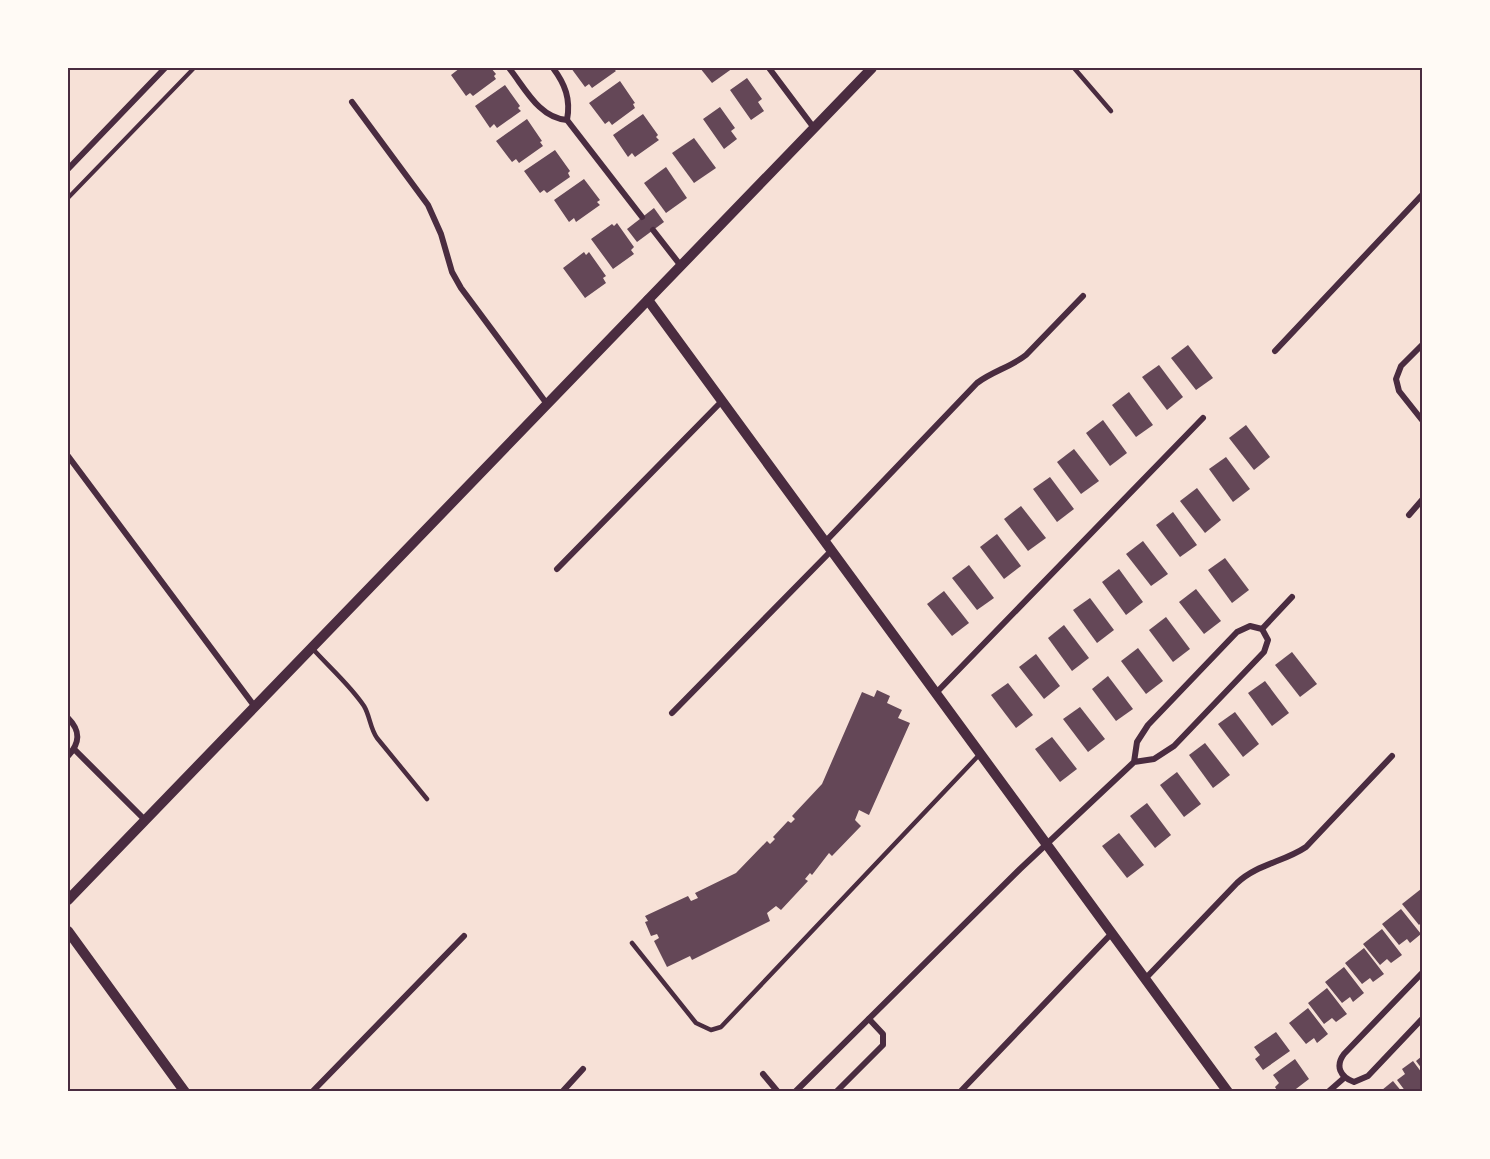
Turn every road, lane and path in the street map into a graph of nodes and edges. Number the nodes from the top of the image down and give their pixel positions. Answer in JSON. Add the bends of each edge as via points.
{"nodes":[{"id":1,"x":165,"y":68,"type":"edge"},
{"id":2,"x":194,"y":68,"type":"edge"},
{"id":3,"x":509,"y":68,"type":"edge"},
{"id":4,"x":553,"y":68,"type":"edge"},
{"id":5,"x":769,"y":68,"type":"edge"},
{"id":6,"x":871,"y":68,"type":"edge"},
{"id":7,"x":1074,"y":68,"type":"edge"},
{"id":8,"x":352,"y":102,"type":"dead end"},
{"id":9,"x":1111,"y":111,"type":"dead end"},
{"id":10,"x":567,"y":120,"type":"junction"},
{"id":11,"x":814,"y":128,"type":"junction"},
{"id":12,"x":68,"y":169,"type":"edge"},
{"id":13,"x":1422,"y":195,"type":"edge"},
{"id":14,"x":68,"y":198,"type":"edge"},
{"id":15,"x":642,"y":217,"type":"dead end"},
{"id":16,"x":653,"y":230,"type":"dead end"},
{"id":17,"x":681,"y":266,"type":"junction"},
{"id":18,"x":1083,"y":296,"type":"dead end"},
{"id":19,"x":648,"y":300,"type":"junction"},
{"id":20,"x":1422,"y":345,"type":"edge"},
{"id":21,"x":1275,"y":351,"type":"dead end"},
{"id":22,"x":722,"y":401,"type":"junction"},
{"id":23,"x":547,"y":404,"type":"junction"},
{"id":24,"x":1203,"y":418,"type":"dead end"},
{"id":25,"x":1422,"y":420,"type":"edge"},
{"id":26,"x":68,"y":456,"type":"edge"},
{"id":27,"x":1422,"y":500,"type":"edge"},
{"id":28,"x":1409,"y":515,"type":"dead end"},
{"id":29,"x":828,"y":546,"type":"junction"},
{"id":30,"x":557,"y":569,"type":"dead end"},
{"id":31,"x":1292,"y":597,"type":"dead end"},
{"id":32,"x":1262,"y":629,"type":"junction"},
{"id":33,"x":312,"y":647,"type":"junction"},
{"id":34,"x":936,"y":693,"type":"junction"},
{"id":35,"x":255,"y":706,"type":"junction"},
{"id":36,"x":672,"y":713,"type":"dead end"},
{"id":37,"x":68,"y":718,"type":"edge"},
{"id":38,"x":74,"y":749,"type":"junction"},
{"id":39,"x":981,"y":754,"type":"junction"},
{"id":40,"x":68,"y":756,"type":"edge"},
{"id":41,"x":1392,"y":756,"type":"dead end"},
{"id":42,"x":1134,"y":762,"type":"junction"},
{"id":43,"x":427,"y":799,"type":"dead end"},
{"id":44,"x":145,"y":820,"type":"junction"},
{"id":45,"x":1047,"y":844,"type":"junction"},
{"id":46,"x":68,"y":900,"type":"edge"},
{"id":47,"x":68,"y":931,"type":"edge"},
{"id":48,"x":1112,"y":933,"type":"junction"},
{"id":49,"x":464,"y":936,"type":"dead end"},
{"id":50,"x":632,"y":943,"type":"dead end"},
{"id":51,"x":1422,"y":973,"type":"edge"},
{"id":52,"x":1145,"y":979,"type":"junction"},
{"id":53,"x":869,"y":1019,"type":"junction"},
{"id":54,"x":1422,"y":1019,"type":"edge"},
{"id":55,"x":583,"y":1069,"type":"dead end"},
{"id":56,"x":763,"y":1074,"type":"dead end"},
{"id":57,"x":1344,"y":1077,"type":"junction"},
{"id":58,"x":185,"y":1092,"type":"edge"},
{"id":59,"x":312,"y":1092,"type":"edge"},
{"id":60,"x":562,"y":1092,"type":"edge"},
{"id":61,"x":778,"y":1092,"type":"edge"},
{"id":62,"x":795,"y":1092,"type":"edge"},
{"id":63,"x":836,"y":1092,"type":"edge"},
{"id":64,"x":960,"y":1092,"type":"edge"},
{"id":65,"x":1228,"y":1092,"type":"edge"},
{"id":66,"x":1328,"y":1092,"type":"edge"}],
"edges":[{"from":1,"to":12,"type":"street"},
{"from":2,"to":14,"type":"path"},
{"from":3,"to":10,"type":"street","via":[[543,112]]},
{"from":4,"to":10,"type":"street","via":[[567,90]]},
{"from":5,"to":11,"type":"street"},
{"from":6,"to":11,"type":"street"},
{"from":7,"to":9,"type":"lane"},
{"from":8,"to":23,"type":"street","via":[[428,205],[461,288]]},
{"from":10,"to":15,"type":"street"},
{"from":11,"to":17,"type":"street"},
{"from":13,"to":21,"type":"street"},
{"from":16,"to":17,"type":"street"},
{"from":17,"to":19,"type":"street"},
{"from":18,"to":29,"type":"street","via":[[1026,355],[971,389]]},
{"from":19,"to":22,"type":"street"},
{"from":19,"to":23,"type":"street"},
{"from":20,"to":25,"type":"street","via":[[1401,366],[1395,379],[1399,391]]},
{"from":22,"to":29,"type":"street"},
{"from":22,"to":30,"type":"street"},
{"from":23,"to":33,"type":"street"},
{"from":24,"to":34,"type":"street"},
{"from":26,"to":35,"type":"street"},
{"from":27,"to":28,"type":"street"},
{"from":29,"to":34,"type":"street"},
{"from":29,"to":36,"type":"street"},
{"from":31,"to":32,"type":"street"},
{"from":32,"to":42,"type":"street","via":[[1250,626],[1237,632],[1142,733]]},
{"from":32,"to":42,"type":"street","via":[[1268,640],[1260,658],[1174,746],[1154,759]]},
{"from":33,"to":35,"type":"street"},
{"from":33,"to":43,"type":"lane","via":[[365,708],[376,738]]},
{"from":34,"to":39,"type":"street"},
{"from":35,"to":44,"type":"street"},
{"from":37,"to":38,"type":"street","via":[[78,734]]},
{"from":38,"to":40,"type":"street"},
{"from":38,"to":44,"type":"street"},
{"from":39,"to":45,"type":"street"},
{"from":39,"to":50,"type":"lane","via":[[721,1027],[711,1030],[696,1023]]},
{"from":41,"to":52,"type":"street","via":[[1306,847],[1254,870],[1237,883]]},
{"from":42,"to":45,"type":"street"},
{"from":44,"to":46,"type":"street"},
{"from":45,"to":48,"type":"street"},
{"from":45,"to":53,"type":"street"},
{"from":47,"to":58,"type":"street"},
{"from":48,"to":52,"type":"street"},
{"from":48,"to":64,"type":"street"},
{"from":49,"to":59,"type":"street"},
{"from":51,"to":57,"type":"street","via":[[1341,1058]]},
{"from":52,"to":65,"type":"street"},
{"from":53,"to":62,"type":"street"},
{"from":53,"to":63,"type":"street","via":[[883,1034],[883,1045]]},
{"from":54,"to":57,"type":"street","via":[[1368,1076],[1353,1082]]},
{"from":55,"to":60,"type":"street"},
{"from":56,"to":61,"type":"street"},
{"from":57,"to":66,"type":"street"}]}
